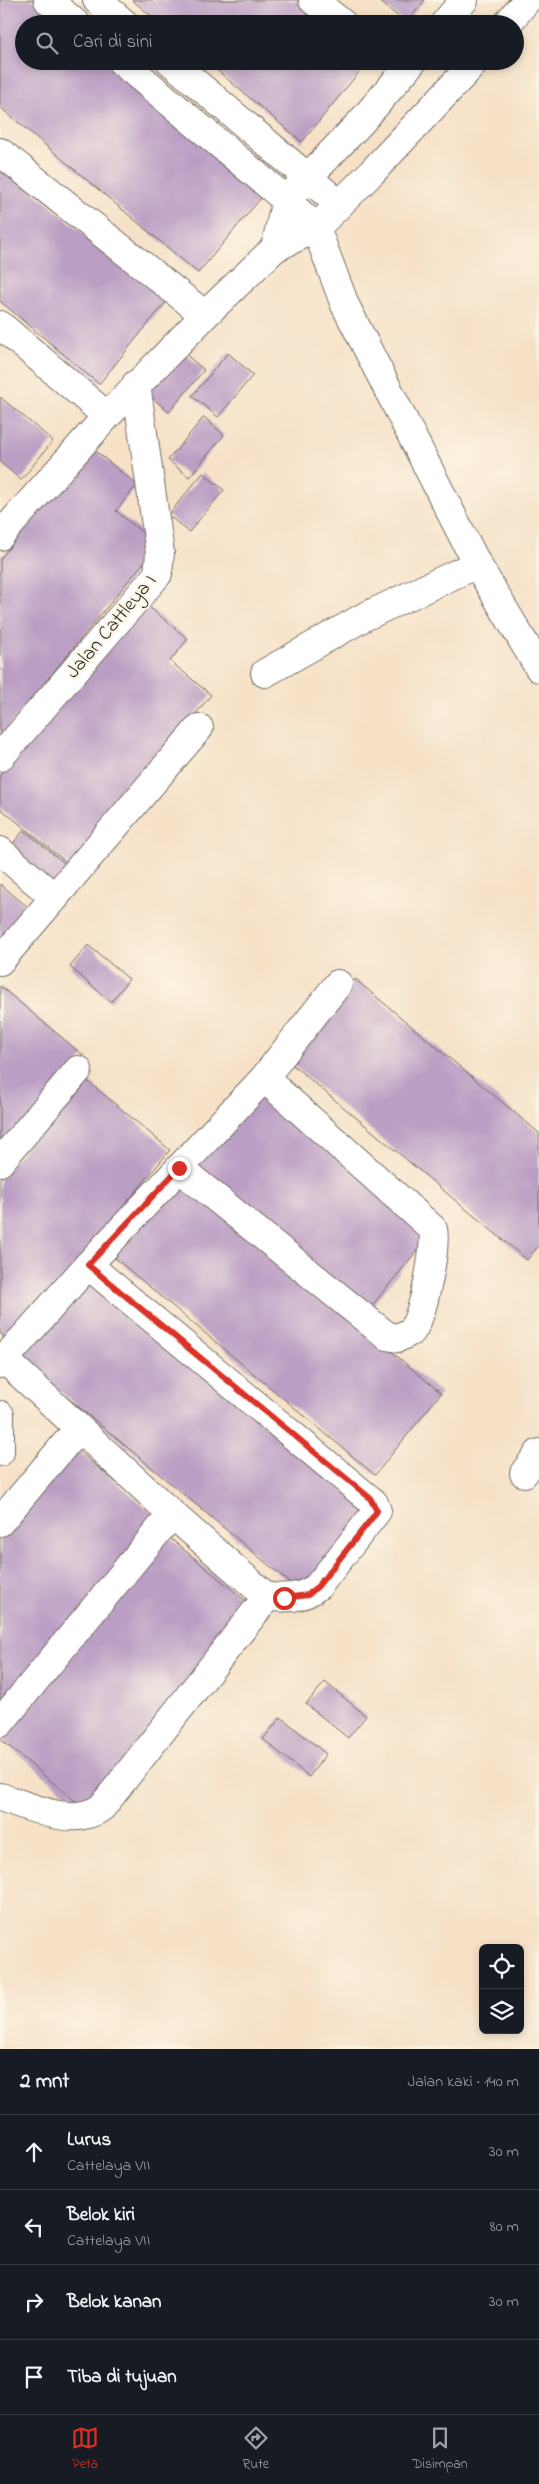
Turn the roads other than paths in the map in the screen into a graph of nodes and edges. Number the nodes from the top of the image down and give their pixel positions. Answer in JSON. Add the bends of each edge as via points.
{"nodes":[{"id":1,"x":48,"y":0,"type":"edge"},
{"id":2,"x":97,"y":0,"type":"edge"},
{"id":3,"x":313,"y":0,"type":"edge"},
{"id":4,"x":464,"y":0,"type":"edge"},
{"id":5,"x":527,"y":0,"type":"edge"},
{"id":6,"x":66,"y":15,"type":"edge"},
{"id":7,"x":115,"y":15,"type":"edge"},
{"id":8,"x":332,"y":15,"type":"edge"},
{"id":9,"x":452,"y":15,"type":"edge"},
{"id":10,"x":514,"y":15,"type":"edge"},
{"id":11,"x":132,"y":70,"type":"edge"},
{"id":12,"x":181,"y":70,"type":"edge"},
{"id":13,"x":398,"y":70,"type":"edge"},
{"id":14,"x":467,"y":70,"type":"edge"},
{"id":15,"x":0,"y":152,"type":"edge"},
{"id":16,"x":307,"y":176,"type":"junction"},
{"id":17,"x":286,"y":200,"type":"junction"},
{"id":18,"x":339,"y":204,"type":"junction"},
{"id":19,"x":316,"y":228,"type":"junction"},
{"id":20,"x":275,"y":248,"type":"junction"},
{"id":21,"x":205,"y":315,"type":"junction"},
{"id":22,"x":0,"y":325,"type":"edge"},
{"id":23,"x":136,"y":384,"type":"junction"},
{"id":24,"x":107,"y":416,"type":"junction"},
{"id":25,"x":6,"y":518,"type":"edge"},
{"id":26,"x":477,"y":564,"type":"junction"},
{"id":27,"x":539,"y":668,"type":"edge"},
{"id":28,"x":265,"y":673,"type":"dead end"},
{"id":29,"x":199,"y":728,"type":"dead end"},
{"id":30,"x":0,"y":757,"type":"edge"},
{"id":31,"x":0,"y":851,"type":"edge"},
{"id":32,"x":55,"y":898,"type":"junction"},
{"id":33,"x":0,"y":962,"type":"edge"},
{"id":34,"x":338,"y":984,"type":"dead end"},
{"id":35,"x":78,"y":1070,"type":"dead end"},
{"id":36,"x":264,"y":1078,"type":"junction"},
{"id":37,"x":0,"y":1162,"type":"edge"},
{"id":38,"x":179,"y":1168,"type":"junction"},
{"id":39,"x":88,"y":1265,"type":"junction"},
{"id":40,"x":2,"y":1362,"type":"edge"},
{"id":41,"x":0,"y":1416,"type":"edge"},
{"id":42,"x":78,"y":1429,"type":"junction"},
{"id":43,"x":0,"y":1452,"type":"edge"},
{"id":44,"x":172,"y":1514,"type":"junction"},
{"id":45,"x":0,"y":1522,"type":"edge"},
{"id":46,"x":267,"y":1597,"type":"junction"},
{"id":47,"x":0,"y":1723,"type":"edge"},
{"id":48,"x":0,"y":1797,"type":"edge"}],
"edges":[{"from":1,"to":6,"type":"street"},
{"from":2,"to":7,"type":"street"},
{"from":3,"to":8,"type":"street"},
{"from":4,"to":9,"type":"street"},
{"from":5,"to":10,"type":"street"},
{"from":11,"to":17,"type":"street"},
{"from":12,"to":16,"type":"street"},
{"from":13,"to":16,"type":"street","via":[[362,120]]},
{"from":14,"to":18,"type":"street"},
{"from":15,"to":21,"type":"street"},
{"from":16,"to":17,"type":"street"},
{"from":16,"to":18,"type":"street"},
{"from":17,"to":19,"type":"street"},
{"from":17,"to":20,"type":"street"},
{"from":18,"to":19,"type":"street"},
{"from":19,"to":20,"type":"street"},
{"from":19,"to":26,"type":"street","via":[[345,305]]},
{"from":20,"to":21,"type":"street"},
{"from":21,"to":23,"type":"street"},
{"from":22,"to":24,"type":"street"},
{"from":23,"to":24,"type":"street"},
{"from":23,"to":30,"type":"street","name":"Jalan Cattleya I","via":[[160,553],[158,574]]},
{"from":24,"to":25,"type":"street"},
{"from":26,"to":27,"type":"street"},
{"from":26,"to":28,"type":"street","via":[[364,617]]},
{"from":29,"to":32,"type":"street"},
{"from":31,"to":32,"type":"street"},
{"from":32,"to":33,"type":"street"},
{"from":34,"to":36,"type":"street"},
{"from":35,"to":37,"type":"street"},
{"from":36,"to":38,"type":"street"},
{"from":36,"to":38,"type":"street","via":[[433,1229],[435,1239],[425,1293],[412,1331],[398,1338],[387,1336]]},
{"from":38,"to":39,"type":"street"},
{"from":39,"to":40,"type":"street"},
{"from":39,"to":46,"type":"street","via":[[374,1503],[377,1511],[308,1595]]},
{"from":40,"to":42,"type":"street"},
{"from":41,"to":43,"type":"street"},
{"from":42,"to":44,"type":"street"},
{"from":42,"to":45,"type":"street"},
{"from":44,"to":46,"type":"street"},
{"from":44,"to":47,"type":"street"},
{"from":46,"to":48,"type":"street","via":[[102,1807],[91,1815],[78,1817],[50,1813]]}]}
